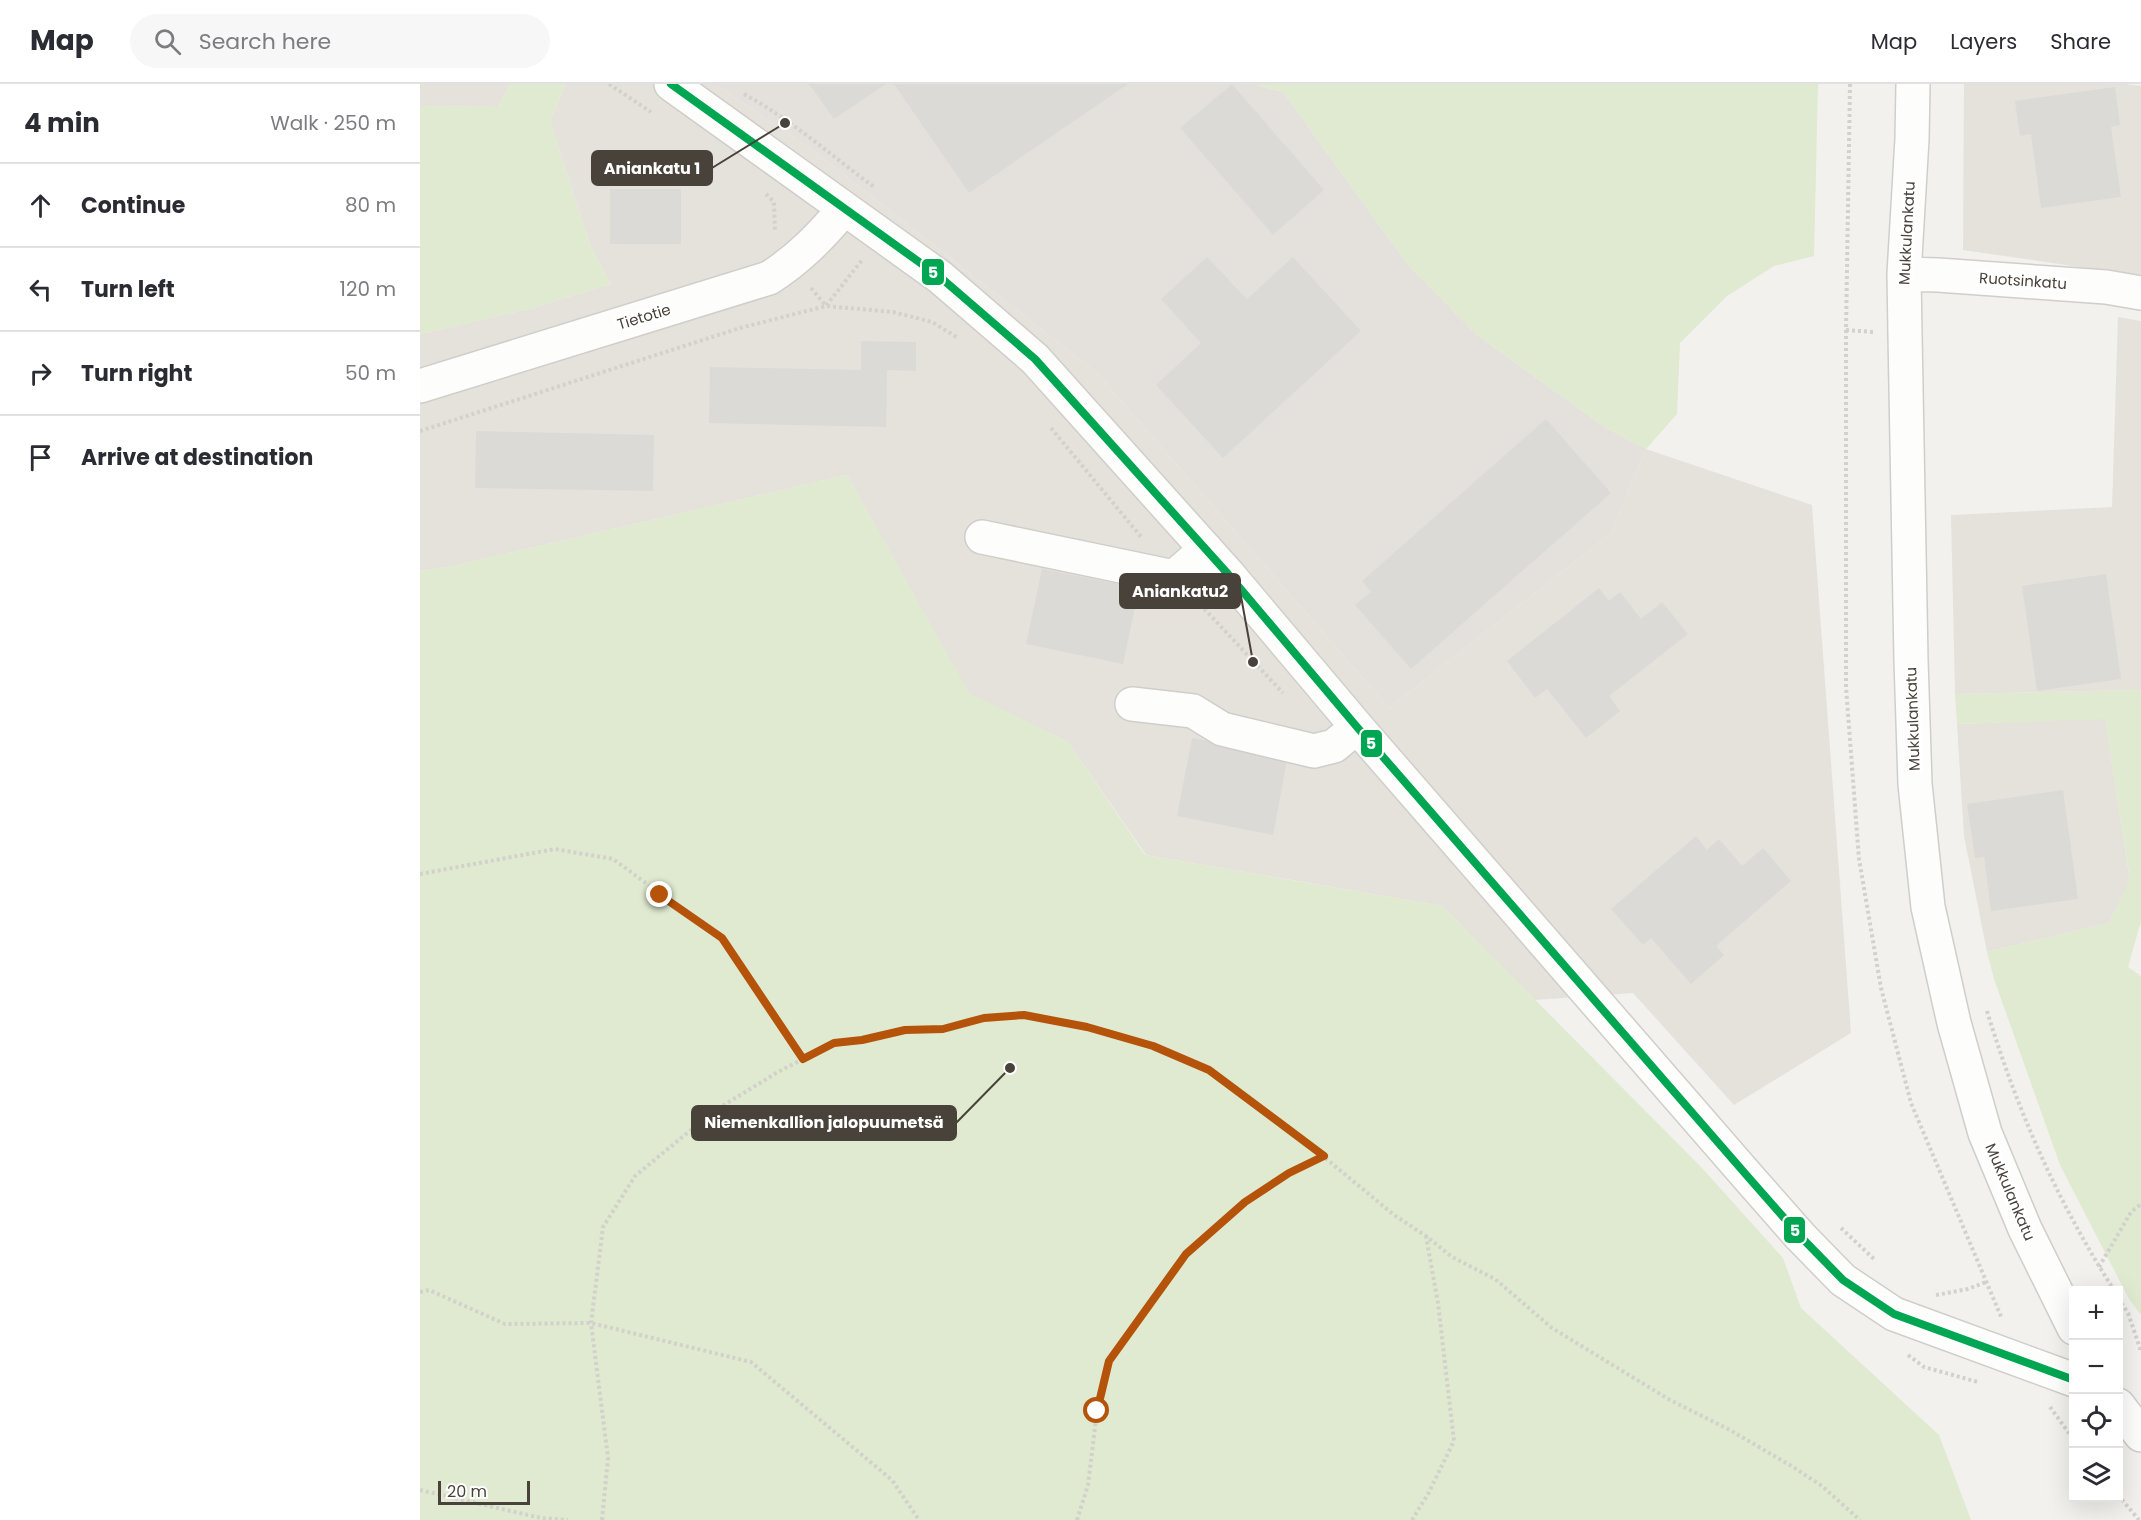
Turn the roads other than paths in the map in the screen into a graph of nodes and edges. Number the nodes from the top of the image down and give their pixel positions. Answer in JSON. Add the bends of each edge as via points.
{"nodes":[{"id":1,"x":671,"y":84,"type":"edge"},
{"id":2,"x":1913,"y":84,"type":"edge"},
{"id":3,"x":844,"y":209,"type":"junction"},
{"id":4,"x":1904,"y":274,"type":"junction"},
{"id":5,"x":2141,"y":293,"type":"edge"},
{"id":6,"x":420,"y":386,"type":"edge"},
{"id":7,"x":982,"y":537,"type":"dead end"},
{"id":8,"x":1206,"y":549,"type":"junction"},
{"id":9,"x":1132,"y":705,"type":"dead end"},
{"id":10,"x":1357,"y":727,"type":"junction"},
{"id":11,"x":2069,"y":1320,"type":"edge"},
{"id":12,"x":2069,"y":1379,"type":"edge"},
{"id":13,"x":2123,"y":1412,"type":"edge"},
{"id":14,"x":2141,"y":1435,"type":"edge"}],
"edges":[{"from":1,"to":3,"type":"street"},
{"from":2,"to":4,"type":"street","name":"Mukkulankatu"},
{"from":3,"to":6,"type":"street","name":"Tietotie","via":[[818,240],[769,278]]},
{"from":3,"to":8,"type":"street","via":[[940,277],[1035,359]]},
{"from":4,"to":5,"type":"street","name":"Ruotsinkatu","via":[[2106,287]]},
{"from":4,"to":11,"type":"street","name":"Mukkulankatu","via":[[1914,762],[1928,907],[1954,1023],[1985,1133]]},
{"from":7,"to":8,"type":"street","via":[[1174,577]]},
{"from":8,"to":10,"type":"street"},
{"from":9,"to":10,"type":"street","via":[[1193,711],[1222,729],[1314,752],[1334,746]]},
{"from":10,"to":12,"type":"street","via":[[1749,1178],[1843,1280],[1894,1314]]},
{"from":13,"to":14,"type":"street"}]}
